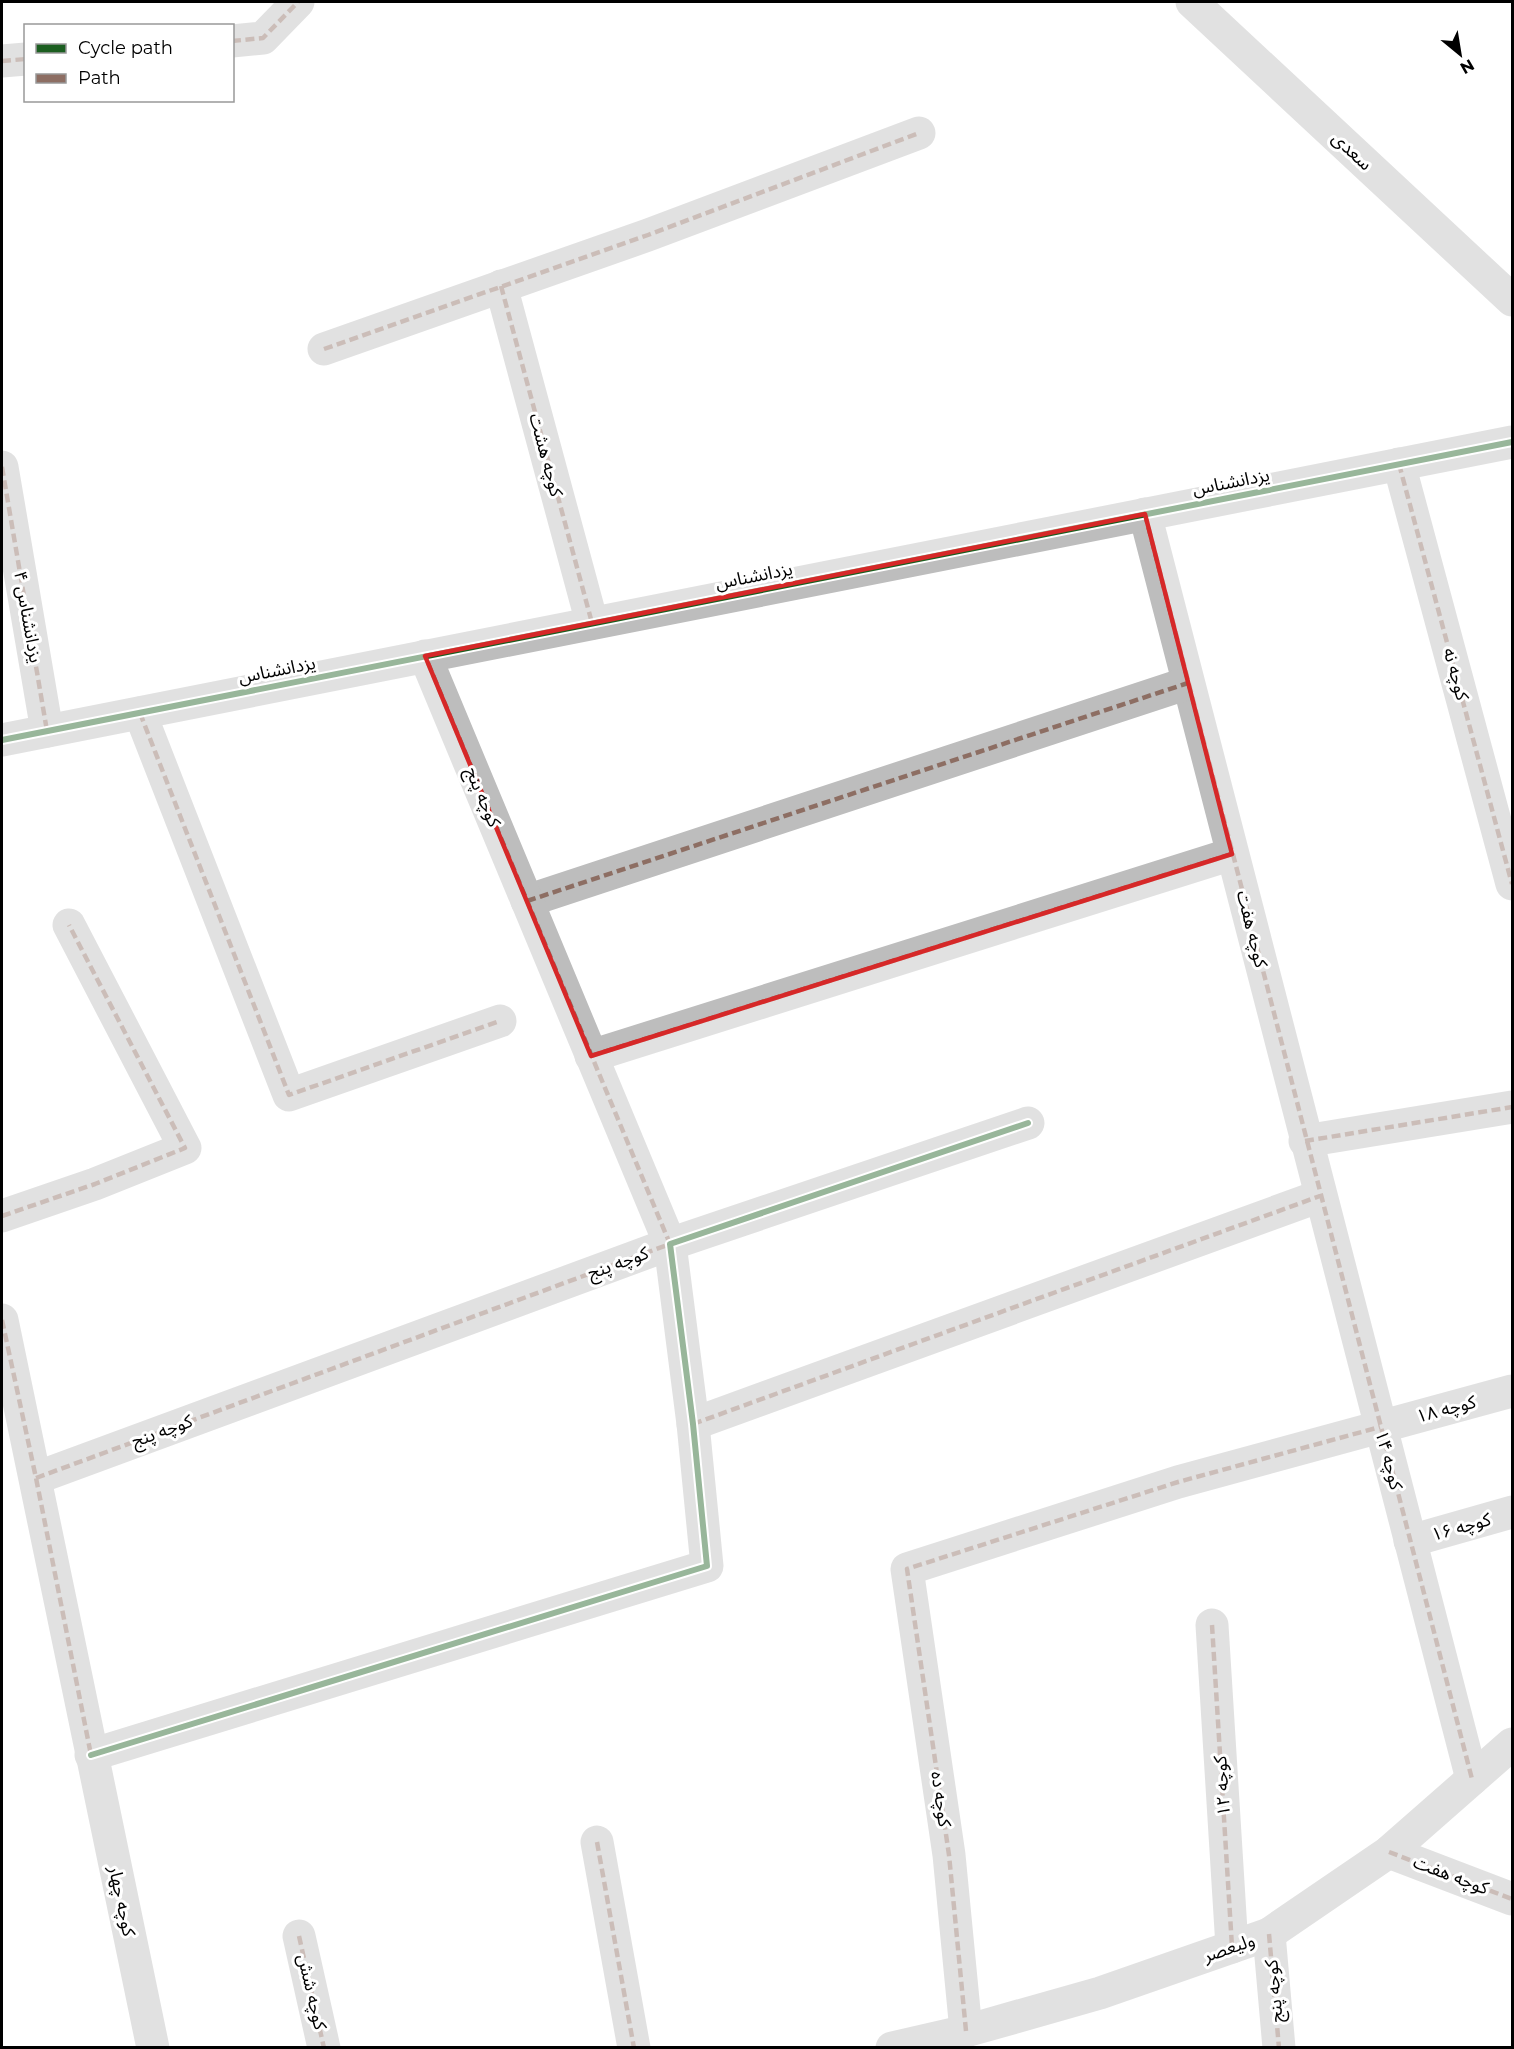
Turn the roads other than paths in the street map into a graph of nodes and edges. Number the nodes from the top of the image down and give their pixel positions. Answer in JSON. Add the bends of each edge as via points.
{"nodes":[{"id":1,"x":298,"y":2,"type":"edge"},
{"id":2,"x":1192,"y":2,"type":"edge"},
{"id":3,"x":234,"y":41,"type":"edge"},
{"id":4,"x":24,"y":59,"type":"edge"},
{"id":5,"x":2,"y":61,"type":"edge"},
{"id":6,"x":919,"y":133,"type":"dead end"},
{"id":7,"x":501,"y":286,"type":"junction"},
{"id":8,"x":1512,"y":300,"type":"edge"},
{"id":9,"x":324,"y":349,"type":"dead end"},
{"id":10,"x":1512,"y":442,"type":"edge"},
{"id":11,"x":1399,"y":464,"type":"junction"},
{"id":12,"x":2,"y":467,"type":"edge"},
{"id":13,"x":1145,"y":514,"type":"junction"},
{"id":14,"x":592,"y":623,"type":"junction"},
{"id":15,"x":425,"y":656,"type":"junction"},
{"id":16,"x":1188,"y":683,"type":"junction"},
{"id":17,"x":140,"y":713,"type":"junction"},
{"id":18,"x":47,"y":730,"type":"junction"},
{"id":19,"x":2,"y":740,"type":"edge"},
{"id":20,"x":1232,"y":854,"type":"junction"},
{"id":21,"x":1512,"y":884,"type":"edge"},
{"id":22,"x":527,"y":901,"type":"junction"},
{"id":23,"x":69,"y":925,"type":"dead end"},
{"id":24,"x":500,"y":1021,"type":"dead end"},
{"id":25,"x":591,"y":1056,"type":"junction"},
{"id":26,"x":1512,"y":1107,"type":"edge"},
{"id":27,"x":1028,"y":1123,"type":"dead end"},
{"id":28,"x":1305,"y":1141,"type":"junction"},
{"id":29,"x":1320,"y":1196,"type":"junction"},
{"id":30,"x":2,"y":1216,"type":"edge"},
{"id":31,"x":670,"y":1244,"type":"junction"},
{"id":32,"x":2,"y":1320,"type":"edge"},
{"id":33,"x":1512,"y":1391,"type":"edge"},
{"id":34,"x":693,"y":1424,"type":"junction"},
{"id":35,"x":1380,"y":1427,"type":"junction"},
{"id":36,"x":36,"y":1478,"type":"junction"},
{"id":37,"x":1512,"y":1512,"type":"edge"},
{"id":38,"x":1410,"y":1541,"type":"junction"},
{"id":39,"x":907,"y":1569,"type":"joint"},
{"id":40,"x":1212,"y":1625,"type":"dead end"},
{"id":41,"x":1512,"y":1744,"type":"edge"},
{"id":42,"x":91,"y":1755,"type":"junction"},
{"id":43,"x":1472,"y":1779,"type":"junction"},
{"id":44,"x":597,"y":1842,"type":"dead end"},
{"id":45,"x":1389,"y":1852,"type":"junction"},
{"id":46,"x":1512,"y":1899,"type":"edge"},
{"id":47,"x":1269,"y":1934,"type":"junction"},
{"id":48,"x":299,"y":1936,"type":"dead end"},
{"id":49,"x":1232,"y":1947,"type":"junction"},
{"id":50,"x":966,"y":2031,"type":"junction"},
{"id":51,"x":153,"y":2048,"type":"edge"},
{"id":52,"x":324,"y":2048,"type":"edge"},
{"id":53,"x":634,"y":2048,"type":"edge"},
{"id":54,"x":892,"y":2048,"type":"edge"},
{"id":55,"x":1279,"y":2048,"type":"edge"}],
"edges":[{"from":1,"to":3,"type":"street","via":[[262,38]]},
{"from":2,"to":8,"type":"street","name":"سعدی"},
{"from":4,"to":5,"type":"street"},
{"from":6,"to":7,"type":"street"},
{"from":7,"to":9,"type":"street"},
{"from":7,"to":14,"type":"street","name":"کوچه هشت"},
{"from":10,"to":11,"type":"street","name":"یزدانشناس"},
{"from":11,"to":13,"type":"street","name":"یزدانشناس"},
{"from":11,"to":21,"type":"street","name":"کوچه نه"},
{"from":12,"to":18,"type":"street","name":"یزدانشناس ۴"},
{"from":13,"to":14,"type":"street","name":"یزدانشناس"},
{"from":13,"to":16,"type":"street","name":"کوچه هفت"},
{"from":14,"to":15,"type":"street","name":"یزدانشناس"},
{"from":15,"to":17,"type":"street","name":"یزدانشناس"},
{"from":15,"to":22,"type":"street","name":"کوچه پنج"},
{"from":16,"to":20,"type":"street","name":"کوچه هفت"},
{"from":16,"to":22,"type":"street"},
{"from":17,"to":18,"type":"street","name":"یزدانشناس"},
{"from":17,"to":24,"type":"street","via":[[289,1095]]},
{"from":18,"to":19,"type":"street","name":"یزدانشناس"},
{"from":20,"to":25,"type":"street"},
{"from":20,"to":28,"type":"street","name":"کوچه هفت"},
{"from":22,"to":25,"type":"street","name":"کوچه پنج"},
{"from":23,"to":30,"type":"street","via":[[185,1148]]},
{"from":25,"to":31,"type":"street","name":"کوچه پنج"},
{"from":26,"to":28,"type":"street"},
{"from":27,"to":31,"type":"street"},
{"from":28,"to":29,"type":"street","name":"کوچه ۱۴"},
{"from":29,"to":34,"type":"street"},
{"from":29,"to":35,"type":"street","name":"کوچه ۱۴"},
{"from":31,"to":34,"type":"street"},
{"from":31,"to":36,"type":"street","name":"کوچه پنج"},
{"from":32,"to":36,"type":"street","name":"کوچه چهار"},
{"from":33,"to":35,"type":"street","name":"کوچه ۱۸"},
{"from":34,"to":42,"type":"street","via":[[707,1566]]},
{"from":35,"to":38,"type":"street","name":"کوچه ۱۴"},
{"from":35,"to":39,"type":"street","name":"کوچه ۱۸","via":[[1178,1482]]},
{"from":36,"to":42,"type":"street","name":"کوچه چهار"},
{"from":37,"to":38,"type":"street","name":"کوچه ۱۶"},
{"from":38,"to":43,"type":"street","name":"کوچه ۱۴"},
{"from":39,"to":50,"type":"street","name":"کوچه ده","via":[[949,1855]]},
{"from":40,"to":49,"type":"street","name":"کوچه ۱۲"},
{"from":41,"to":43,"type":"street","name":"ولیعصر"},
{"from":42,"to":51,"type":"street","name":"کوچه چهار"},
{"from":43,"to":45,"type":"street","name":"ولیعصر"},
{"from":44,"to":53,"type":"street"},
{"from":45,"to":46,"type":"street","name":"کوچه هفت"},
{"from":45,"to":47,"type":"street","name":"ولیعصر"},
{"from":47,"to":49,"type":"street","name":"ولیعصر"},
{"from":47,"to":55,"type":"street","name":"کوچه پنج"},
{"from":48,"to":52,"type":"street","name":"کوچه شش"},
{"from":49,"to":50,"type":"street","name":"ولیعصر","via":[[1100,1993]]},
{"from":50,"to":54,"type":"street","name":"ولیعصر"}]}
